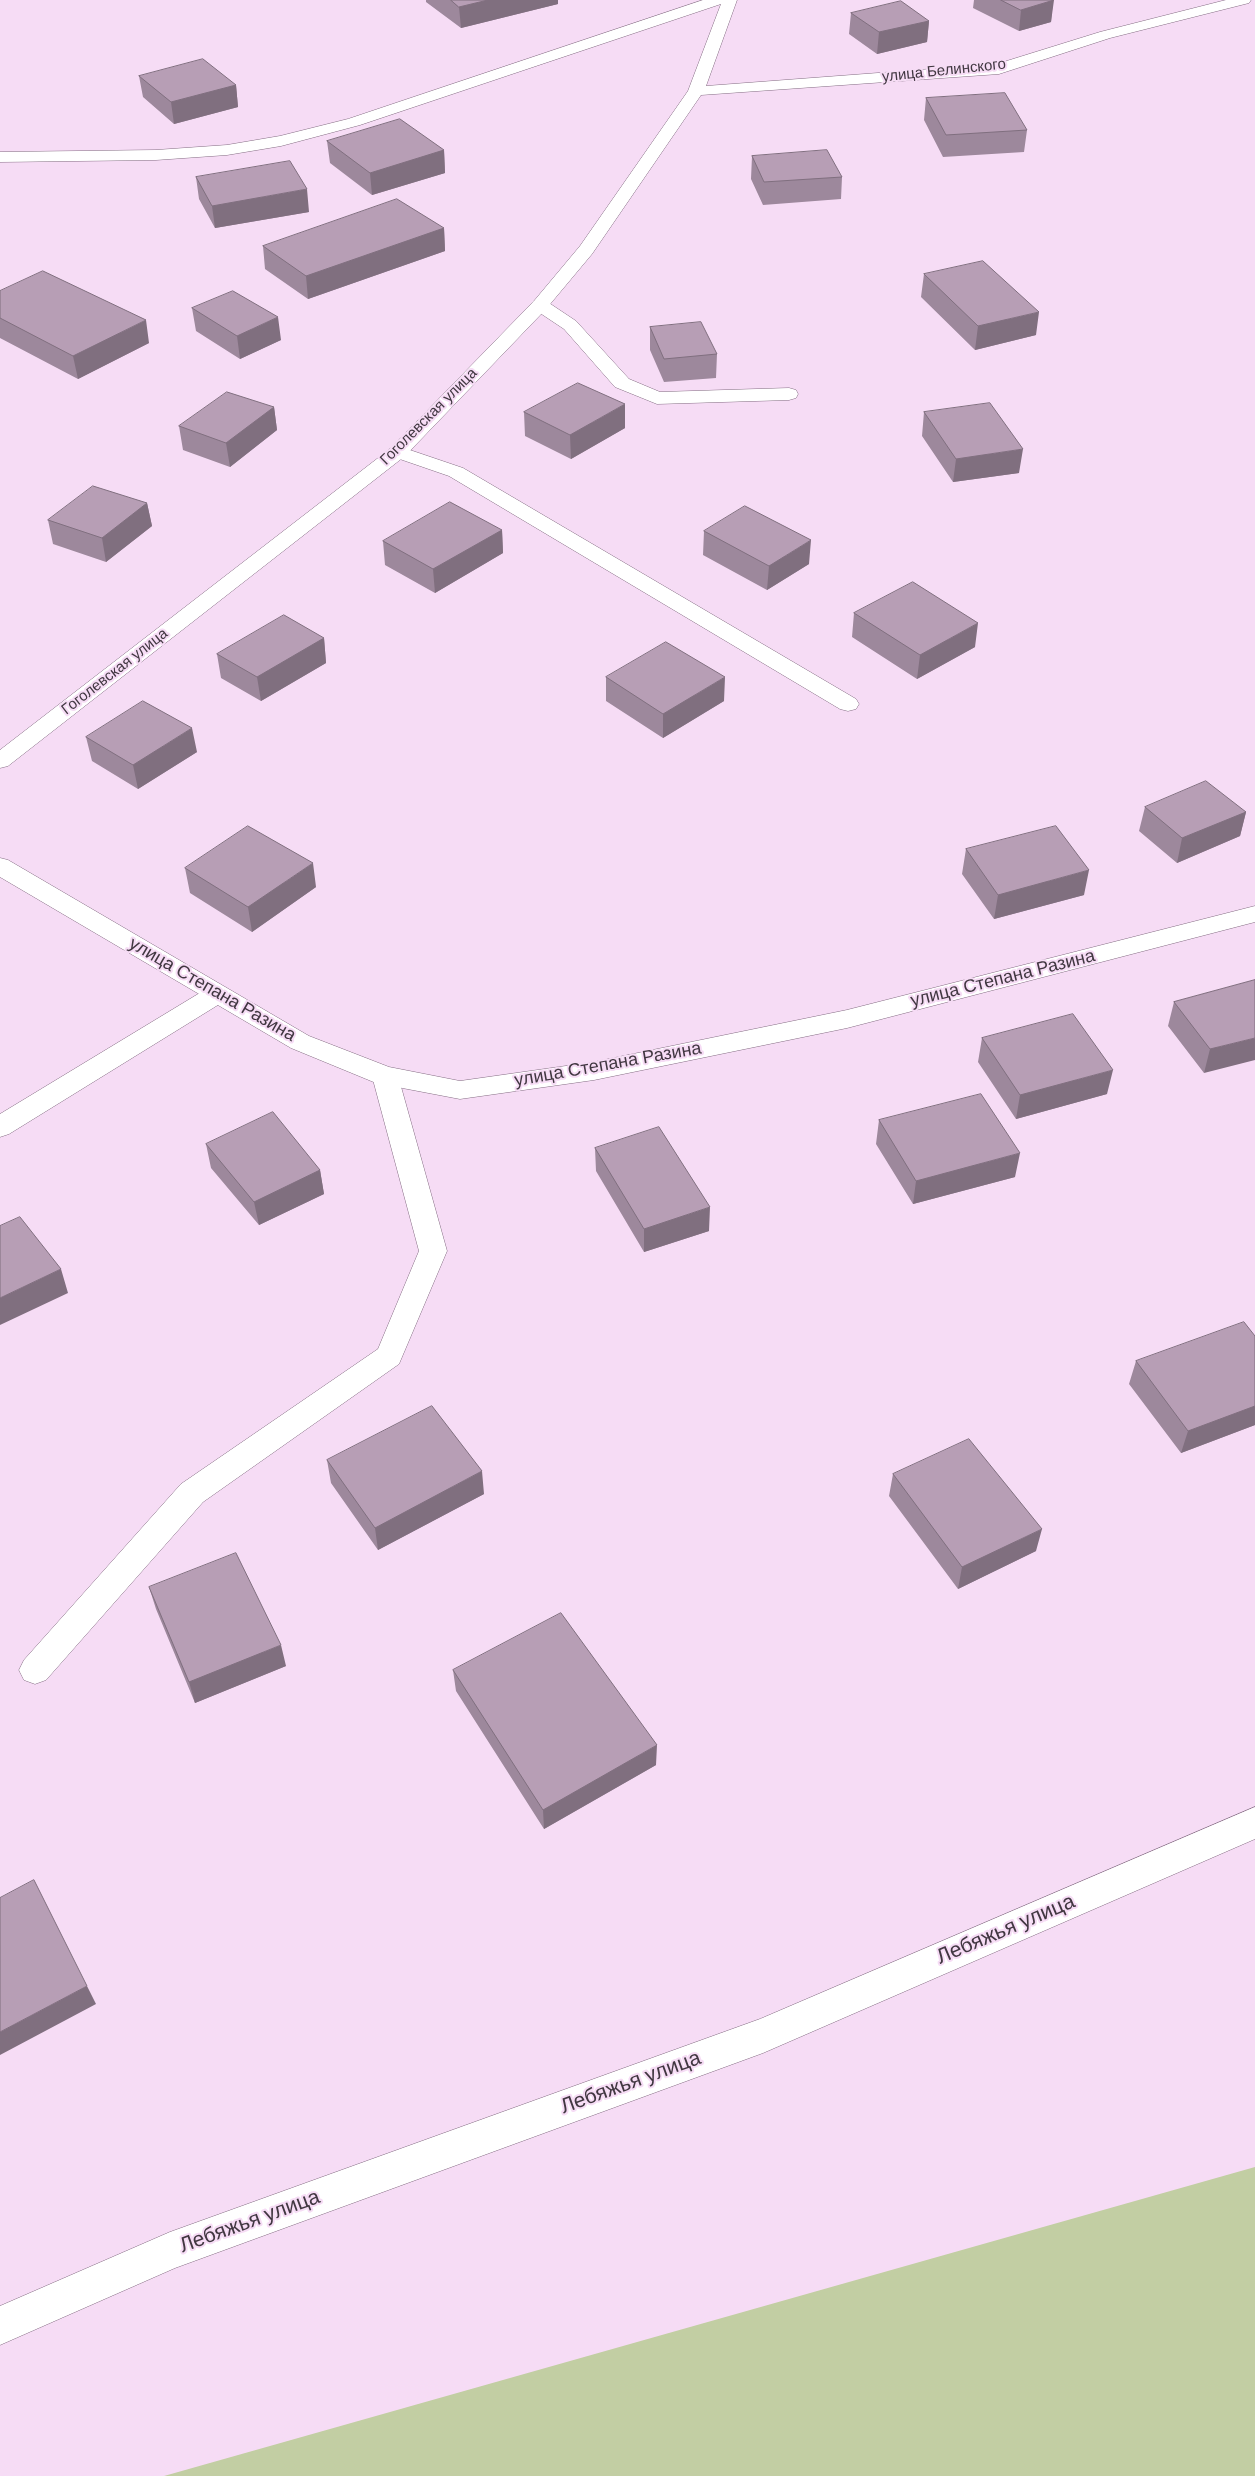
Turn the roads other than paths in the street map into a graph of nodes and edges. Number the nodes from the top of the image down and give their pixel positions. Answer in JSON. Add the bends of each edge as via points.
{"nodes":[{"id":1,"x":718,"y":0,"type":"edge"},
{"id":2,"x":730,"y":0,"type":"edge"},
{"id":3,"x":1244,"y":0,"type":"edge"},
{"id":4,"x":696,"y":91,"type":"junction"},
{"id":5,"x":1,"y":158,"type":"edge"},
{"id":6,"x":540,"y":305,"type":"junction"},
{"id":7,"x":789,"y":394,"type":"dead end"},
{"id":8,"x":398,"y":452,"type":"junction"},
{"id":9,"x":848,"y":704,"type":"dead end"},
{"id":10,"x":0,"y":761,"type":"edge"},
{"id":11,"x":0,"y":866,"type":"edge"},
{"id":12,"x":1255,"y":914,"type":"edge"},
{"id":13,"x":217,"y":994,"type":"junction"},
{"id":14,"x":385,"y":1076,"type":"junction"},
{"id":15,"x":0,"y":1127,"type":"edge"},
{"id":16,"x":35,"y":1670,"type":"dead end"},
{"id":17,"x":1255,"y":1823,"type":"edge"},
{"id":18,"x":0,"y":2326,"type":"edge"}],
"edges":[{"from":1,"to":5,"type":"street","via":[[354,122],[281,141],[227,150],[156,155]]},
{"from":2,"to":4,"type":"street","name":"Гоголевская улица"},
{"from":3,"to":4,"type":"street","name":"улица Белинского","via":[[1105,35],[999,69]]},
{"from":4,"to":6,"type":"street","name":"Гоголевская улица","via":[[586,250]]},
{"from":6,"to":7,"type":"street","via":[[570,325],[622,383],[657,398]]},
{"from":6,"to":8,"type":"street","name":"Гоголевская улица"},
{"from":8,"to":9,"type":"street","via":[[456,472]]},
{"from":8,"to":10,"type":"street","name":"Гоголевская улица"},
{"from":11,"to":13,"type":"street","name":"улица Степана Разина"},
{"from":12,"to":14,"type":"street","name":"улица Степана Разина","via":[[847,1019],[594,1070],[460,1090]]},
{"from":13,"to":14,"type":"street","name":"улица Степана Разина","via":[[300,1042]]},
{"from":13,"to":15,"type":"street"},
{"from":14,"to":16,"type":"street","via":[[433,1250],[389,1356],[192,1494]]},
{"from":17,"to":18,"type":"street","name":"Лебяжья улица","via":[[762,2035],[170,2251]]}]}
